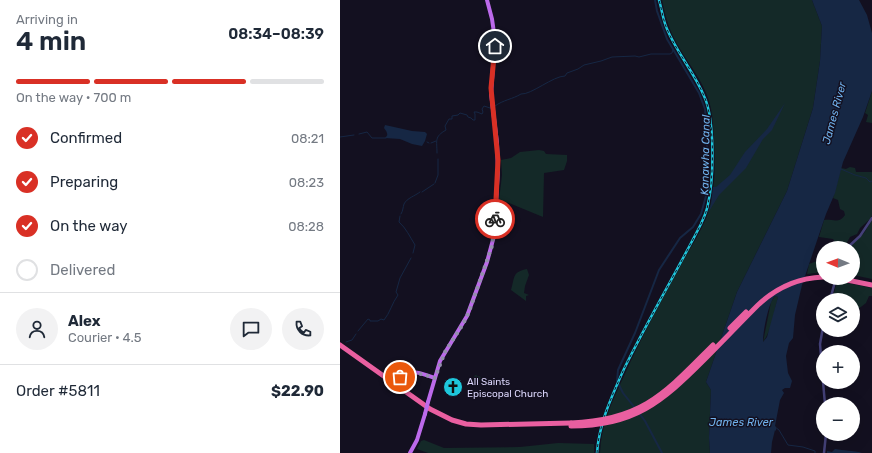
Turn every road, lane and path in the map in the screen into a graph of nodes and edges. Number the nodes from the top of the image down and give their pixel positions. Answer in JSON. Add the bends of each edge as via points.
{"nodes":[{"id":1,"x":487,"y":0,"type":"edge"},
{"id":2,"x":872,"y":218,"type":"edge"},
{"id":3,"x":855,"y":241,"type":"edge"},
{"id":4,"x":816,"y":275,"type":"edge"},
{"id":5,"x":816,"y":278,"type":"edge"},
{"id":6,"x":860,"y":280,"type":"edge"},
{"id":7,"x":860,"y":282,"type":"edge"},
{"id":8,"x":871,"y":284,"type":"edge"},
{"id":9,"x":340,"y":344,"type":"edge"},
{"id":10,"x":340,"y":348,"type":"edge"},
{"id":11,"x":435,"y":378,"type":"junction"},
{"id":12,"x":393,"y":385,"type":"junction"},
{"id":13,"x":571,"y":424,"type":"junction"},
{"id":14,"x":825,"y":441,"type":"edge"},
{"id":15,"x":410,"y":453,"type":"edge"},
{"id":16,"x":824,"y":453,"type":"edge"}],
"edges":[{"from":1,"to":11,"type":"main road","via":[[495,40],[491,88],[498,169],[494,236],[469,312],[445,352]]},
{"from":2,"to":3,"type":"street"},
{"from":4,"to":13,"type":"highway","bridge":true,"via":[[781,284],[766,294],[676,382],[650,402],[613,418]]},
{"from":5,"to":13,"type":"highway","bridge":true,"via":[[794,282],[768,296],[680,383],[655,403],[615,421],[592,425]]},
{"from":6,"to":8,"type":"highway"},
{"from":7,"to":8,"type":"highway"},
{"from":9,"to":12,"type":"highway"},
{"from":10,"to":12,"type":"highway"},
{"from":11,"to":12,"type":"main road","via":[[407,373]]},
{"from":11,"to":15,"type":"main road","bridge":true,"via":[[417,440]]},
{"from":12,"to":13,"type":"highway","via":[[435,413],[463,423]]},
{"from":14,"to":16,"type":"street"}]}
